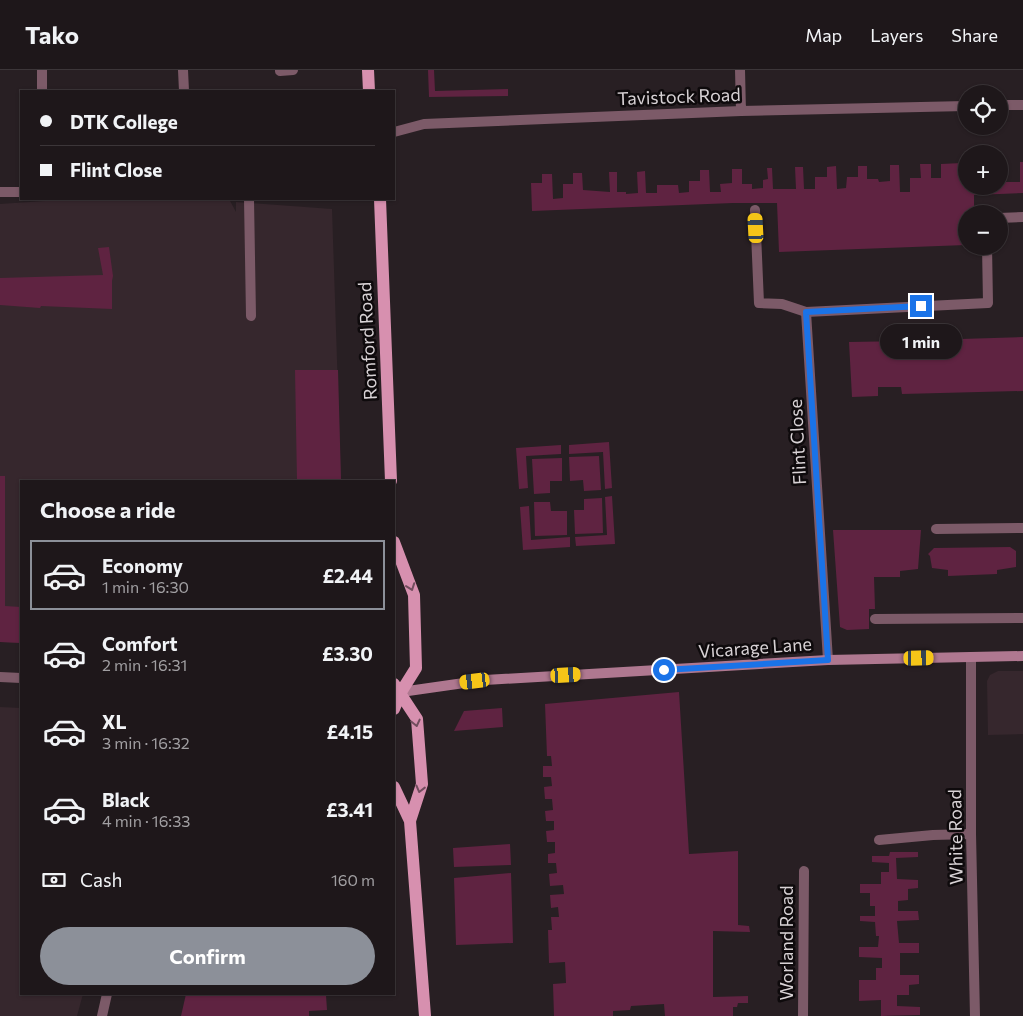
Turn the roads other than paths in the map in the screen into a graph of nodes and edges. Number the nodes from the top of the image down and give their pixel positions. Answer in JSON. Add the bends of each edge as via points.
{"nodes":[{"id":1,"x":42,"y":70,"type":"edge"},
{"id":2,"x":183,"y":70,"type":"edge"},
{"id":3,"x":293,"y":70,"type":"edge"},
{"id":4,"x":368,"y":70,"type":"edge"},
{"id":5,"x":740,"y":70,"type":"edge"},
{"id":6,"x":280,"y":71,"type":"edge"},
{"id":7,"x":42,"y":90,"type":"edge"},
{"id":8,"x":184,"y":90,"type":"edge"},
{"id":9,"x":369,"y":90,"type":"edge"},
{"id":10,"x":1008,"y":105,"type":"edge"},
{"id":11,"x":1023,"y":105,"type":"edge"},
{"id":12,"x":958,"y":106,"type":"edge"},
{"id":13,"x":741,"y":111,"type":"junction"},
{"id":14,"x":395,"y":132,"type":"edge"},
{"id":15,"x":0,"y":192,"type":"edge"},
{"id":16,"x":20,"y":192,"type":"edge"},
{"id":17,"x":249,"y":200,"type":"edge"},
{"id":18,"x":380,"y":200,"type":"edge"},
{"id":19,"x":755,"y":210,"type":"dead end"},
{"id":20,"x":1023,"y":217,"type":"edge"},
{"id":21,"x":1008,"y":218,"type":"edge"},
{"id":22,"x":987,"y":255,"type":"edge"},
{"id":23,"x":806,"y":312,"type":"junction"},
{"id":24,"x":251,"y":316,"type":"dead end"},
{"id":25,"x":391,"y":480,"type":"edge"},
{"id":26,"x":1023,"y":528,"type":"edge"},
{"id":27,"x":936,"y":529,"type":"dead end"},
{"id":28,"x":395,"y":545,"type":"edge"},
{"id":29,"x":1023,"y":618,"type":"edge"},
{"id":30,"x":875,"y":620,"type":"dead end"},
{"id":31,"x":1023,"y":656,"type":"edge"},
{"id":32,"x":971,"y":657,"type":"junction"},
{"id":33,"x":828,"y":660,"type":"junction"},
{"id":34,"x":0,"y":677,"type":"edge"},
{"id":35,"x":20,"y":678,"type":"edge"},
{"id":36,"x":396,"y":690,"type":"edge"},
{"id":37,"x":395,"y":789,"type":"edge"},
{"id":38,"x":410,"y":821,"type":"junction"},
{"id":39,"x":971,"y":834,"type":"junction"},
{"id":40,"x":879,"y":840,"type":"dead end"},
{"id":41,"x":804,"y":871,"type":"dead end"},
{"id":42,"x":107,"y":995,"type":"edge"},
{"id":43,"x":102,"y":1016,"type":"edge"},
{"id":44,"x":425,"y":1016,"type":"edge"},
{"id":45,"x":803,"y":1016,"type":"edge"},
{"id":46,"x":975,"y":1016,"type":"edge"}],
"edges":[{"from":1,"to":7,"type":"street"},
{"from":2,"to":8,"type":"street"},
{"from":3,"to":6,"type":"street"},
{"from":4,"to":9,"type":"main road"},
{"from":5,"to":13,"type":"street"},
{"from":10,"to":11,"type":"street"},
{"from":12,"to":13,"type":"street","name":"Tavistock Road"},
{"from":13,"to":14,"type":"street","name":"Tavistock Road","via":[[424,124]]},
{"from":15,"to":16,"type":"street"},
{"from":17,"to":24,"type":"street"},
{"from":18,"to":25,"type":"main road","name":"Romford Road"},
{"from":19,"to":23,"type":"street","via":[[759,304],[782,304]]},
{"from":20,"to":21,"type":"street"},
{"from":22,"to":23,"type":"street","via":[[988,303]]},
{"from":23,"to":33,"type":"street","name":"Flint Close"},
{"from":26,"to":27,"type":"street"},
{"from":28,"to":36,"type":"main road","one_way":true,"via":[[414,595],[416,668]]},
{"from":29,"to":30,"type":"street"},
{"from":31,"to":32,"type":"main road","name":"Vicarage Lane"},
{"from":32,"to":33,"type":"main road","name":"Vicarage Lane"},
{"from":32,"to":39,"type":"street","name":"White Road"},
{"from":33,"to":36,"type":"main road","name":"Vicarage Lane","via":[[485,680]]},
{"from":34,"to":35,"type":"street"},
{"from":36,"to":38,"type":"main road","one_way":true,"via":[[417,719],[422,784]]},
{"from":37,"to":38,"type":"main road"},
{"from":38,"to":44,"type":"main road"},
{"from":39,"to":40,"type":"street"},
{"from":39,"to":46,"type":"street","name":"White Road"},
{"from":41,"to":45,"type":"street","name":"Worland Road"},
{"from":42,"to":43,"type":"street"}]}
